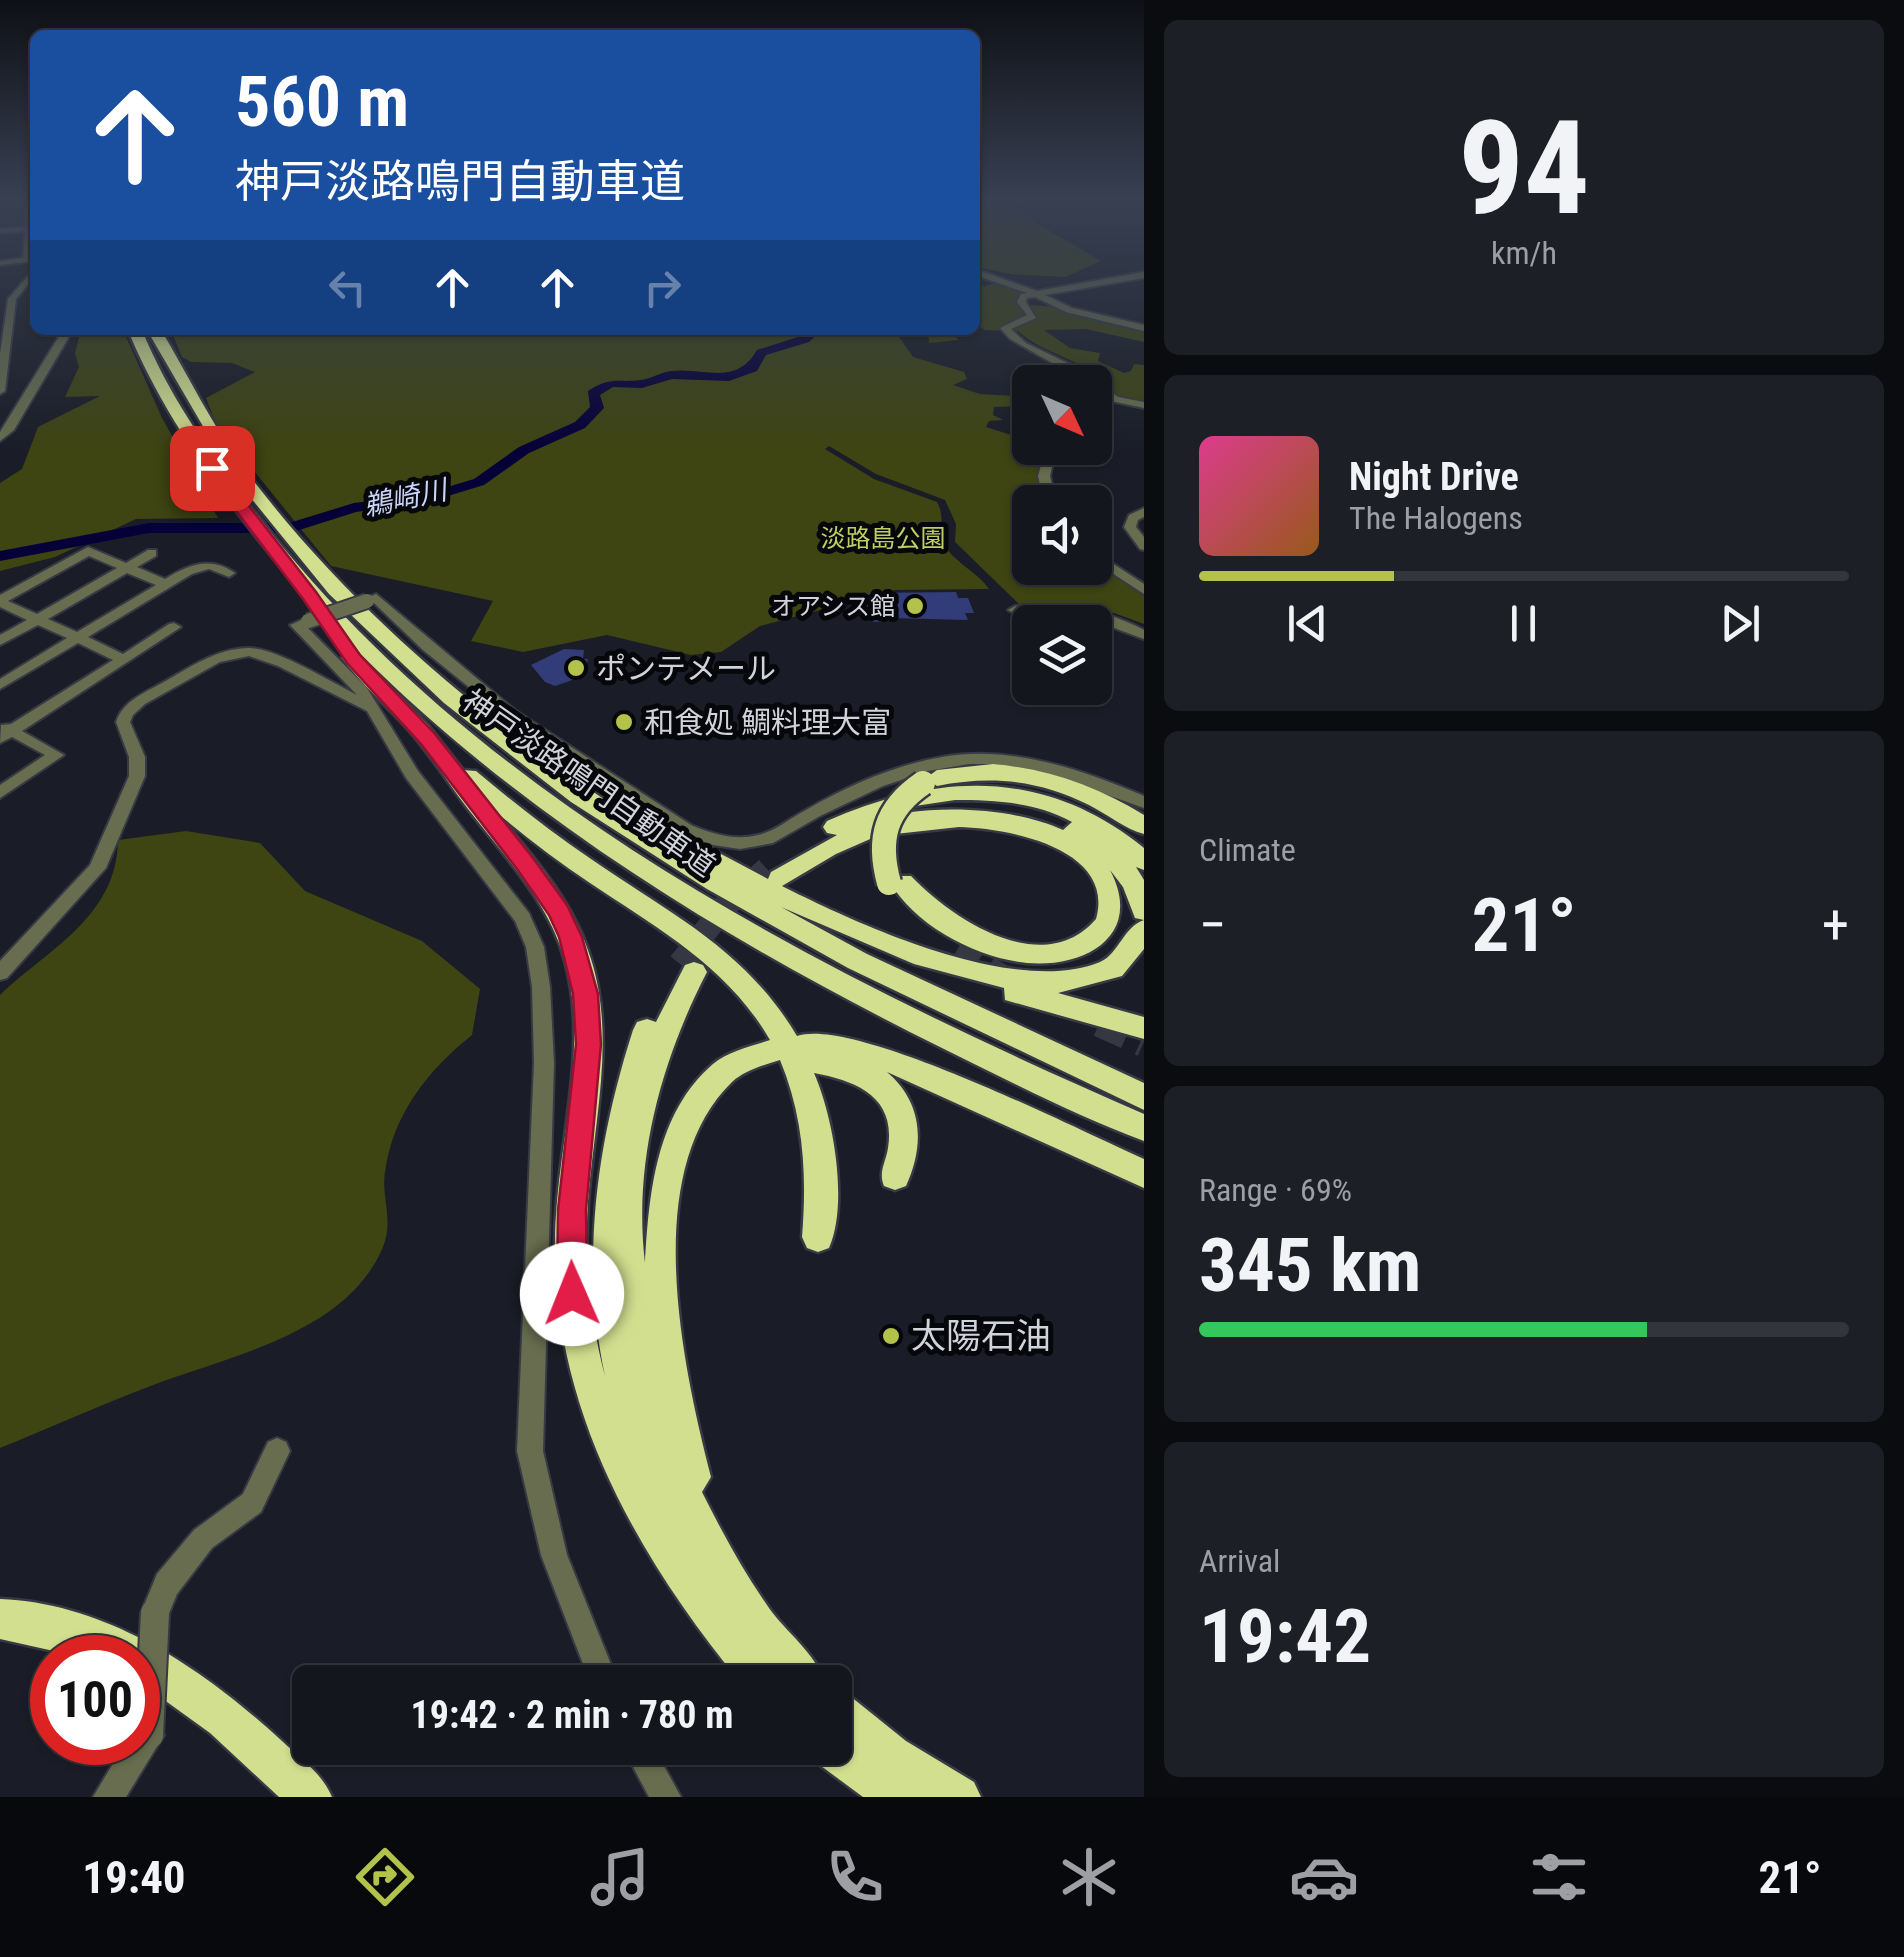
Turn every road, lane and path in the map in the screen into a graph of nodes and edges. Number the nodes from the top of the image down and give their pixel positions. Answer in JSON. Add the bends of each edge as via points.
{"nodes":[{"id":1,"x":23,"y":285,"type":"edge"},
{"id":2,"x":1011,"y":285,"type":"edge"},
{"id":3,"x":1086,"y":285,"type":"edge"},
{"id":4,"x":1037,"y":294,"type":"junction"},
{"id":5,"x":1144,"y":328,"type":"edge"},
{"id":6,"x":65,"y":335,"type":"edge"},
{"id":7,"x":138,"y":335,"type":"edge"},
{"id":8,"x":156,"y":335,"type":"edge"},
{"id":9,"x":1068,"y":365,"type":"edge"},
{"id":10,"x":0,"y":391,"type":"edge"},
{"id":11,"x":1112,"y":395,"type":"edge"},
{"id":12,"x":1144,"y":406,"type":"edge"},
{"id":13,"x":0,"y":438,"type":"edge"},
{"id":14,"x":1144,"y":512,"type":"edge"},
{"id":15,"x":1144,"y":546,"type":"edge"},
{"id":16,"x":152,"y":553,"type":"dead end"},
{"id":17,"x":126,"y":568,"type":"junction"},
{"id":18,"x":1112,"y":568,"type":"edge"},
{"id":19,"x":229,"y":573,"type":"dead end"},
{"id":20,"x":165,"y":584,"type":"junction"},
{"id":21,"x":1144,"y":590,"type":"edge"},
{"id":22,"x":308,"y":591,"type":"junction"},
{"id":23,"x":0,"y":601,"type":"edge"},
{"id":24,"x":38,"y":619,"type":"junction"},
{"id":25,"x":1112,"y":620,"type":"edge"},
{"id":26,"x":174,"y":627,"type":"dead end"},
{"id":27,"x":1144,"y":635,"type":"edge"},
{"id":28,"x":78,"y":638,"type":"junction"},
{"id":29,"x":0,"y":641,"type":"edge"},
{"id":30,"x":124,"y":659,"type":"junction"},
{"id":31,"x":0,"y":685,"type":"edge"},
{"id":32,"x":372,"y":708,"type":"junction"},
{"id":33,"x":4,"y":731,"type":"edge"},
{"id":34,"x":428,"y":739,"type":"junction"},
{"id":35,"x":520,"y":752,"type":"junction"},
{"id":36,"x":0,"y":793,"type":"edge"},
{"id":37,"x":1144,"y":802,"type":"edge"},
{"id":38,"x":1144,"y":826,"type":"edge"},
{"id":39,"x":868,"y":830,"type":"junction"},
{"id":40,"x":1144,"y":861,"type":"edge"},
{"id":41,"x":895,"y":882,"type":"junction"},
{"id":42,"x":1144,"y":911,"type":"edge"},
{"id":43,"x":1144,"y":930,"type":"edge"},
{"id":44,"x":898,"y":948,"type":"junction"},
{"id":45,"x":957,"y":950,"type":"tunnel mouth"},
{"id":46,"x":687,"y":968,"type":"tunnel mouth"},
{"id":47,"x":0,"y":973,"type":"edge"},
{"id":48,"x":1144,"y":1028,"type":"edge"},
{"id":49,"x":776,"y":1057,"type":"dead end"},
{"id":50,"x":1144,"y":1097,"type":"edge"},
{"id":51,"x":1144,"y":1128,"type":"edge"},
{"id":52,"x":1144,"y":1174,"type":"edge"},
{"id":53,"x":896,"y":1176,"type":"dead end"},
{"id":54,"x":818,"y":1237,"type":"dead end"},
{"id":55,"x":277,"y":1452,"type":"dead end"},
{"id":56,"x":724,"y":1603,"type":"junction"},
{"id":57,"x":0,"y":1619,"type":"edge"},
{"id":58,"x":597,"y":1665,"type":"edge"},
{"id":59,"x":757,"y":1665,"type":"edge"},
{"id":60,"x":791,"y":1665,"type":"edge"},
{"id":61,"x":852,"y":1725,"type":"edge"},
{"id":62,"x":852,"y":1762,"type":"edge"},
{"id":63,"x":648,"y":1765,"type":"edge"},
{"id":64,"x":108,"y":1797,"type":"edge"},
{"id":65,"x":310,"y":1797,"type":"edge"},
{"id":66,"x":666,"y":1797,"type":"edge"},
{"id":67,"x":900,"y":1797,"type":"edge"},
{"id":68,"x":959,"y":1797,"type":"edge"}],
"edges":[{"from":1,"to":10,"type":"street","via":[[12,298]]},
{"from":2,"to":4,"type":"street"},
{"from":3,"to":4,"type":"street"},
{"from":4,"to":5,"type":"street","via":[[1069,310]]},
{"from":4,"to":9,"type":"street","via":[[1020,299],[1034,316],[1006,330]]},
{"from":6,"to":13,"type":"street"},
{"from":7,"to":22,"type":"highway","name":"神戸淡路鳴門自動車道","via":[[212,468]]},
{"from":8,"to":22,"type":"highway","name":"神戸淡路鳴門自動車道"},
{"from":11,"to":12,"type":"street"},
{"from":14,"to":15,"type":"street","via":[[1130,528]]},
{"from":16,"to":17,"type":"street"},
{"from":17,"to":20,"type":"street"},
{"from":17,"to":23,"type":"street","via":[[88,551]]},
{"from":17,"to":24,"type":"street"},
{"from":18,"to":21,"type":"street"},
{"from":19,"to":20,"type":"street","via":[[200,566]]},
{"from":20,"to":28,"type":"street"},
{"from":22,"to":32,"type":"street","via":[[298,624]]},
{"from":22,"to":34,"type":"highway","via":[[353,659]]},
{"from":22,"to":35,"type":"highway","name":"神戸淡路鳴門自動車道"},
{"from":22,"to":37,"type":"street","bridge":true,"via":[[376,598],[511,714],[708,839],[764,840],[879,783],[925,766],[973,759],[1063,772]]},
{"from":22,"to":51,"type":"highway","name":"神戸淡路鳴門自動車道","via":[[466,738],[682,891],[926,1026]]},
{"from":23,"to":24,"type":"street"},
{"from":24,"to":28,"type":"street"},
{"from":24,"to":29,"type":"street"},
{"from":25,"to":27,"type":"street"},
{"from":26,"to":30,"type":"street"},
{"from":28,"to":30,"type":"street"},
{"from":28,"to":31,"type":"street"},
{"from":30,"to":33,"type":"street"},
{"from":32,"to":47,"type":"street","via":[[250,652],[216,660],[132,706],[123,722],[137,757],[136,776],[97,868]]},
{"from":32,"to":58,"type":"street","via":[[422,786],[504,889],[535,947],[544,1063],[530,1451],[554,1556]]},
{"from":33,"to":36,"type":"street","via":[[56,755]]},
{"from":34,"to":54,"type":"highway","via":[[524,822],[716,956],[761,1001],[794,1055],[816,1120],[822,1176]]},
{"from":34,"to":56,"type":"highway","via":[[542,886],[579,963],[588,1030],[572,1210],[572,1294],[580,1341],[603,1426],[636,1505],[660,1547]]},
{"from":35,"to":44,"type":"highway","via":[[779,895]]},
{"from":35,"to":50,"type":"highway","name":"神戸淡路鳴門自動車道","via":[[776,918]]},
{"from":38,"to":41,"type":"highway","bridge":true,"via":[[1094,796],[1039,776],[966,772],[923,783],[893,806],[884,839]]},
{"from":39,"to":40,"type":"highway","via":[[774,874],[823,834],[878,807],[970,789],[1059,807],[1108,832]]},
{"from":39,"to":41,"type":"highway","via":[[948,820],[1028,826],[1093,864],[1108,887],[1112,910],[1102,930],[1082,945],[1013,950],[975,938]]},
{"from":39,"to":42,"type":"highway","via":[[959,810],[1045,818],[1076,831],[1117,862]]},
{"from":41,"to":45,"type":"highway","via":[[910,912]]},
{"from":43,"to":44,"type":"highway","via":[[1123,964],[1098,978],[1065,984],[1014,980]]},
{"from":44,"to":48,"type":"highway","via":[[1013,991]]},
{"from":46,"to":56,"type":"highway","via":[[647,1028],[624,1097],[612,1174],[609,1264],[618,1359],[634,1423],[678,1546]]},
{"from":49,"to":56,"type":"highway","via":[[742,1062],[710,1086],[687,1116],[672,1157],[662,1248],[668,1362]]},
{"from":52,"to":53,"type":"highway","via":[[901,1065],[852,1049],[810,1053],[865,1073],[899,1103],[907,1135]]},
{"from":55,"to":64,"type":"street","bridge":true,"via":[[252,1503],[202,1539],[167,1584],[155,1613],[150,1735]]},
{"from":56,"to":59,"type":"highway"},
{"from":56,"to":60,"type":"highway","via":[[760,1629]]},
{"from":57,"to":65,"type":"highway","via":[[90,1637],[164,1670],[200,1694]]},
{"from":61,"to":68,"type":"highway"},
{"from":62,"to":67,"type":"highway"},
{"from":63,"to":66,"type":"street"}]}
